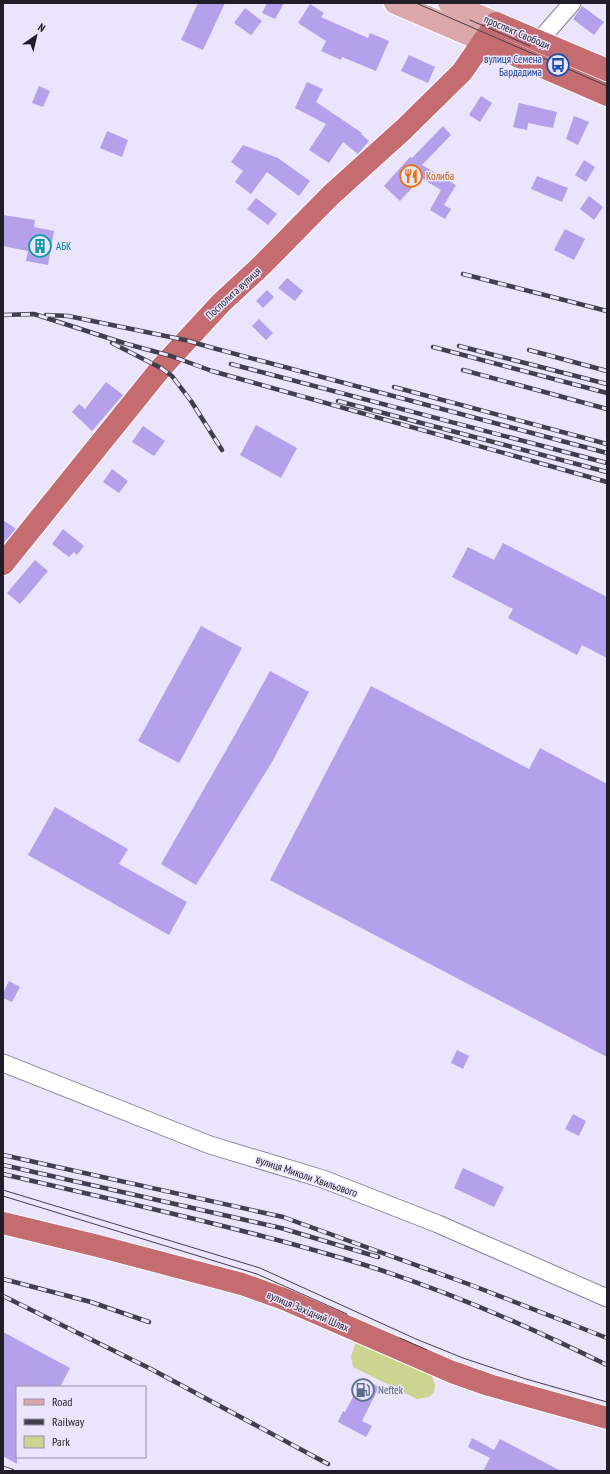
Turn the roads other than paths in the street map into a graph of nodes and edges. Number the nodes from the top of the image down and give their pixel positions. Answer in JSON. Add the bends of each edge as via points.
{"nodes":[{"id":1,"x":395,"y":3,"type":"edge"},
{"id":2,"x":449,"y":3,"type":"edge"},
{"id":3,"x":572,"y":3,"type":"edge"},
{"id":4,"x":496,"y":23,"type":"junction"},
{"id":5,"x":483,"y":41,"type":"junction"},
{"id":6,"x":539,"y":41,"type":"junction"},
{"id":7,"x":528,"y":61,"type":"junction"},
{"id":8,"x":607,"y":70,"type":"edge"},
{"id":9,"x":607,"y":95,"type":"edge"},
{"id":10,"x":3,"y":564,"type":"edge"},
{"id":11,"x":3,"y":1063,"type":"edge"},
{"id":12,"x":3,"y":1222,"type":"edge"},
{"id":13,"x":607,"y":1298,"type":"edge"},
{"id":14,"x":607,"y":1418,"type":"edge"}],
"edges":[{"from":1,"to":5,"type":"main road","name":"проспект Свободи"},
{"from":2,"to":4,"type":"main road","name":"проспект Свободи"},
{"from":3,"to":6,"type":"street"},
{"from":4,"to":5,"type":"highway","name":"Посполита вулиця"},
{"from":4,"to":6,"type":"highway","name":"проспект Свободи"},
{"from":5,"to":7,"type":"highway","name":"проспект Свободи"},
{"from":5,"to":10,"type":"highway","name":"Посполита вулиця","via":[[462,72],[331,195],[186,340]]},
{"from":6,"to":7,"type":"street"},
{"from":6,"to":8,"type":"highway","name":"проспект Свободи"},
{"from":7,"to":9,"type":"highway","name":"проспект Свободи"},
{"from":11,"to":13,"type":"street","name":"вулиця Миколи Хвильового","via":[[210,1145],[323,1179],[438,1224]]},
{"from":12,"to":14,"type":"highway","name":"вулиця Західний Шлях","via":[[242,1284],[284,1299],[452,1372]]}]}
